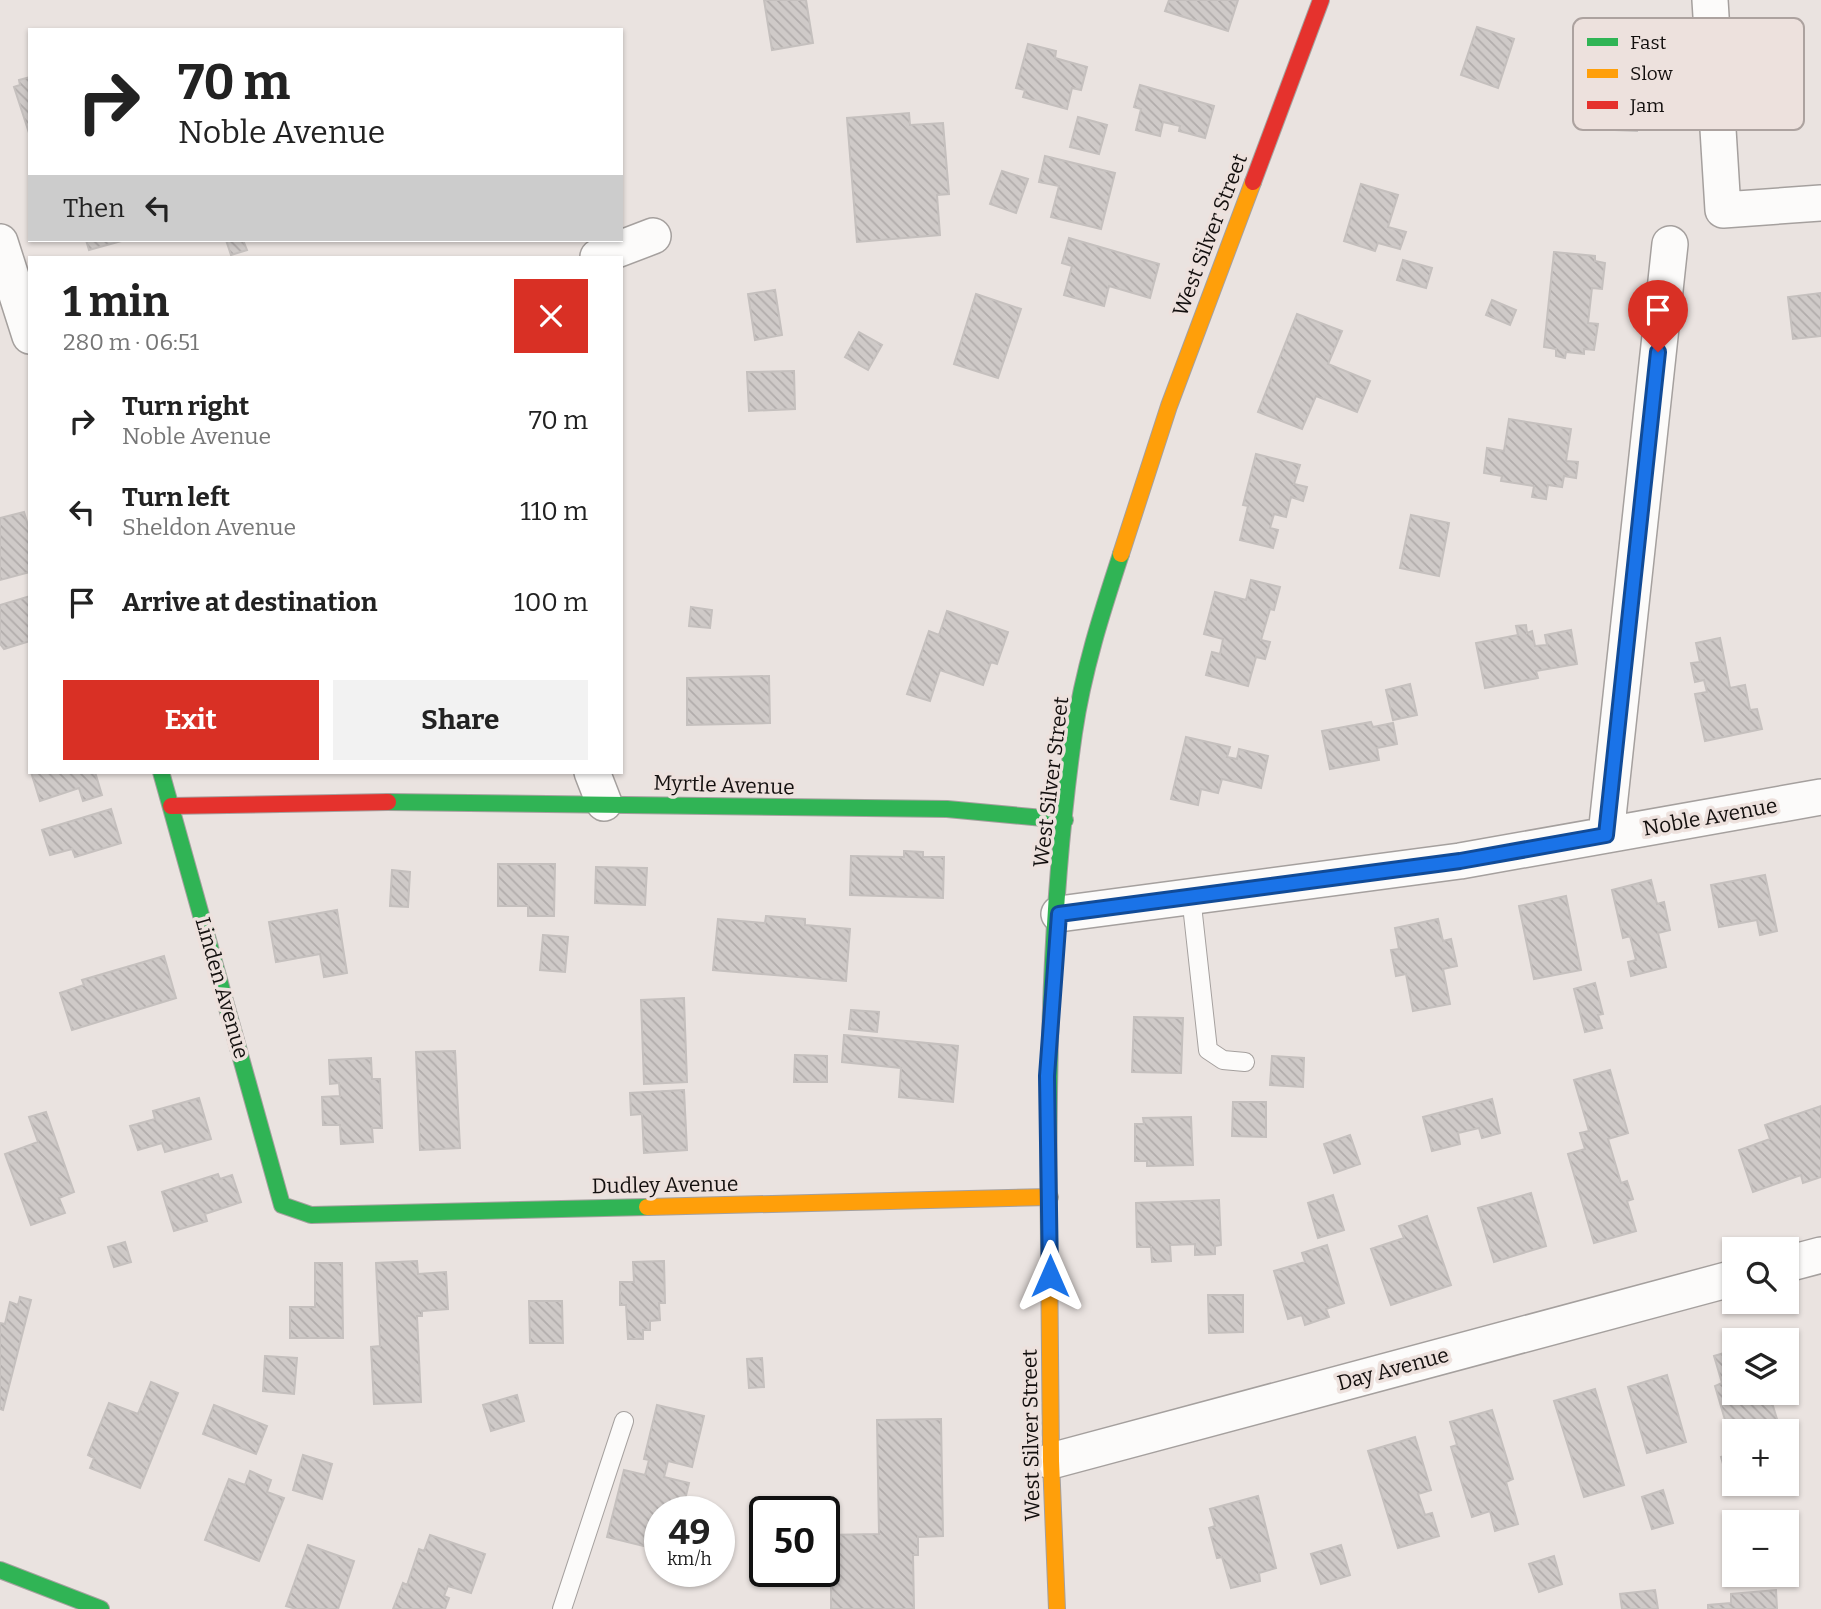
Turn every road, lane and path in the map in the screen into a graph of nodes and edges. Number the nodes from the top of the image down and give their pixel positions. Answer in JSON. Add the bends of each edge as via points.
{"nodes":[{"id":1,"x":1321,"y":0,"type":"edge"},
{"id":2,"x":1710,"y":0,"type":"edge"},
{"id":3,"x":1711,"y":18,"type":"edge"},
{"id":4,"x":1718,"y":130,"type":"edge"},
{"id":5,"x":1821,"y":203,"type":"edge"},
{"id":6,"x":653,"y":236,"type":"dead end"},
{"id":7,"x":0,"y":242,"type":"edge"},
{"id":8,"x":1670,"y":244,"type":"dead end"},
{"id":9,"x":601,"y":256,"type":"edge"},
{"id":10,"x":28,"y":329,"type":"edge"},
{"id":11,"x":162,"y":774,"type":"edge"},
{"id":12,"x":598,"y":787,"type":"edge"},
{"id":13,"x":1821,"y":797,"type":"edge"},
{"id":14,"x":171,"y":806,"type":"junction"},
{"id":15,"x":1065,"y":820,"type":"junction"},
{"id":16,"x":1606,"y":835,"type":"junction"},
{"id":17,"x":1191,"y":897,"type":"junction"},
{"id":18,"x":1059,"y":914,"type":"junction"},
{"id":19,"x":1245,"y":1062,"type":"dead end"},
{"id":20,"x":1049,"y":1197,"type":"junction"},
{"id":21,"x":282,"y":1205,"type":"joint"},
{"id":22,"x":1821,"y":1255,"type":"edge"},
{"id":23,"x":1799,"y":1261,"type":"edge"},
{"id":24,"x":1722,"y":1281,"type":"edge"},
{"id":25,"x":624,"y":1421,"type":"dead end"},
{"id":26,"x":1051,"y":1461,"type":"junction"},
{"id":27,"x":0,"y":1570,"type":"edge"},
{"id":28,"x":101,"y":1609,"type":"edge"},
{"id":29,"x":562,"y":1609,"type":"edge"},
{"id":30,"x":1056,"y":1609,"type":"edge"}],
"edges":[{"from":1,"to":15,"type":"main road","name":"West Silver Street","via":[[1169,406],[1095,634],[1074,732]]},
{"from":2,"to":3,"type":"street"},
{"from":4,"to":5,"type":"street","via":[[1723,210]]},
{"from":6,"to":9,"type":"street"},
{"from":7,"to":10,"type":"street"},
{"from":8,"to":16,"type":"street"},
{"from":11,"to":14,"type":"main road","name":"Linden Avenue"},
{"from":12,"to":14,"type":"main road","name":"Myrtle Avenue","via":[[340,802]]},
{"from":12,"to":15,"type":"main road","name":"Myrtle Avenue"},
{"from":13,"to":16,"type":"street","name":"Noble Avenue"},
{"from":14,"to":21,"type":"main road","name":"Linden Avenue"},
{"from":15,"to":18,"type":"main road","name":"West Silver Street"},
{"from":16,"to":17,"type":"street","name":"Noble Avenue","via":[[1460,861]]},
{"from":17,"to":18,"type":"street","name":"Noble Avenue"},
{"from":17,"to":19,"type":"lane","via":[[1208,1050],[1223,1060]]},
{"from":18,"to":20,"type":"main road","name":"West Silver Street","via":[[1047,1076]]},
{"from":20,"to":21,"type":"main road","name":"Dudley Avenue","via":[[311,1215]]},
{"from":20,"to":26,"type":"main road","name":"West Silver Street"},
{"from":22,"to":23,"type":"street"},
{"from":24,"to":26,"type":"street","name":"Day Avenue"},
{"from":25,"to":29,"type":"lane"},
{"from":26,"to":30,"type":"main road","name":"West Silver Street"},
{"from":27,"to":28,"type":"main road"}]}
